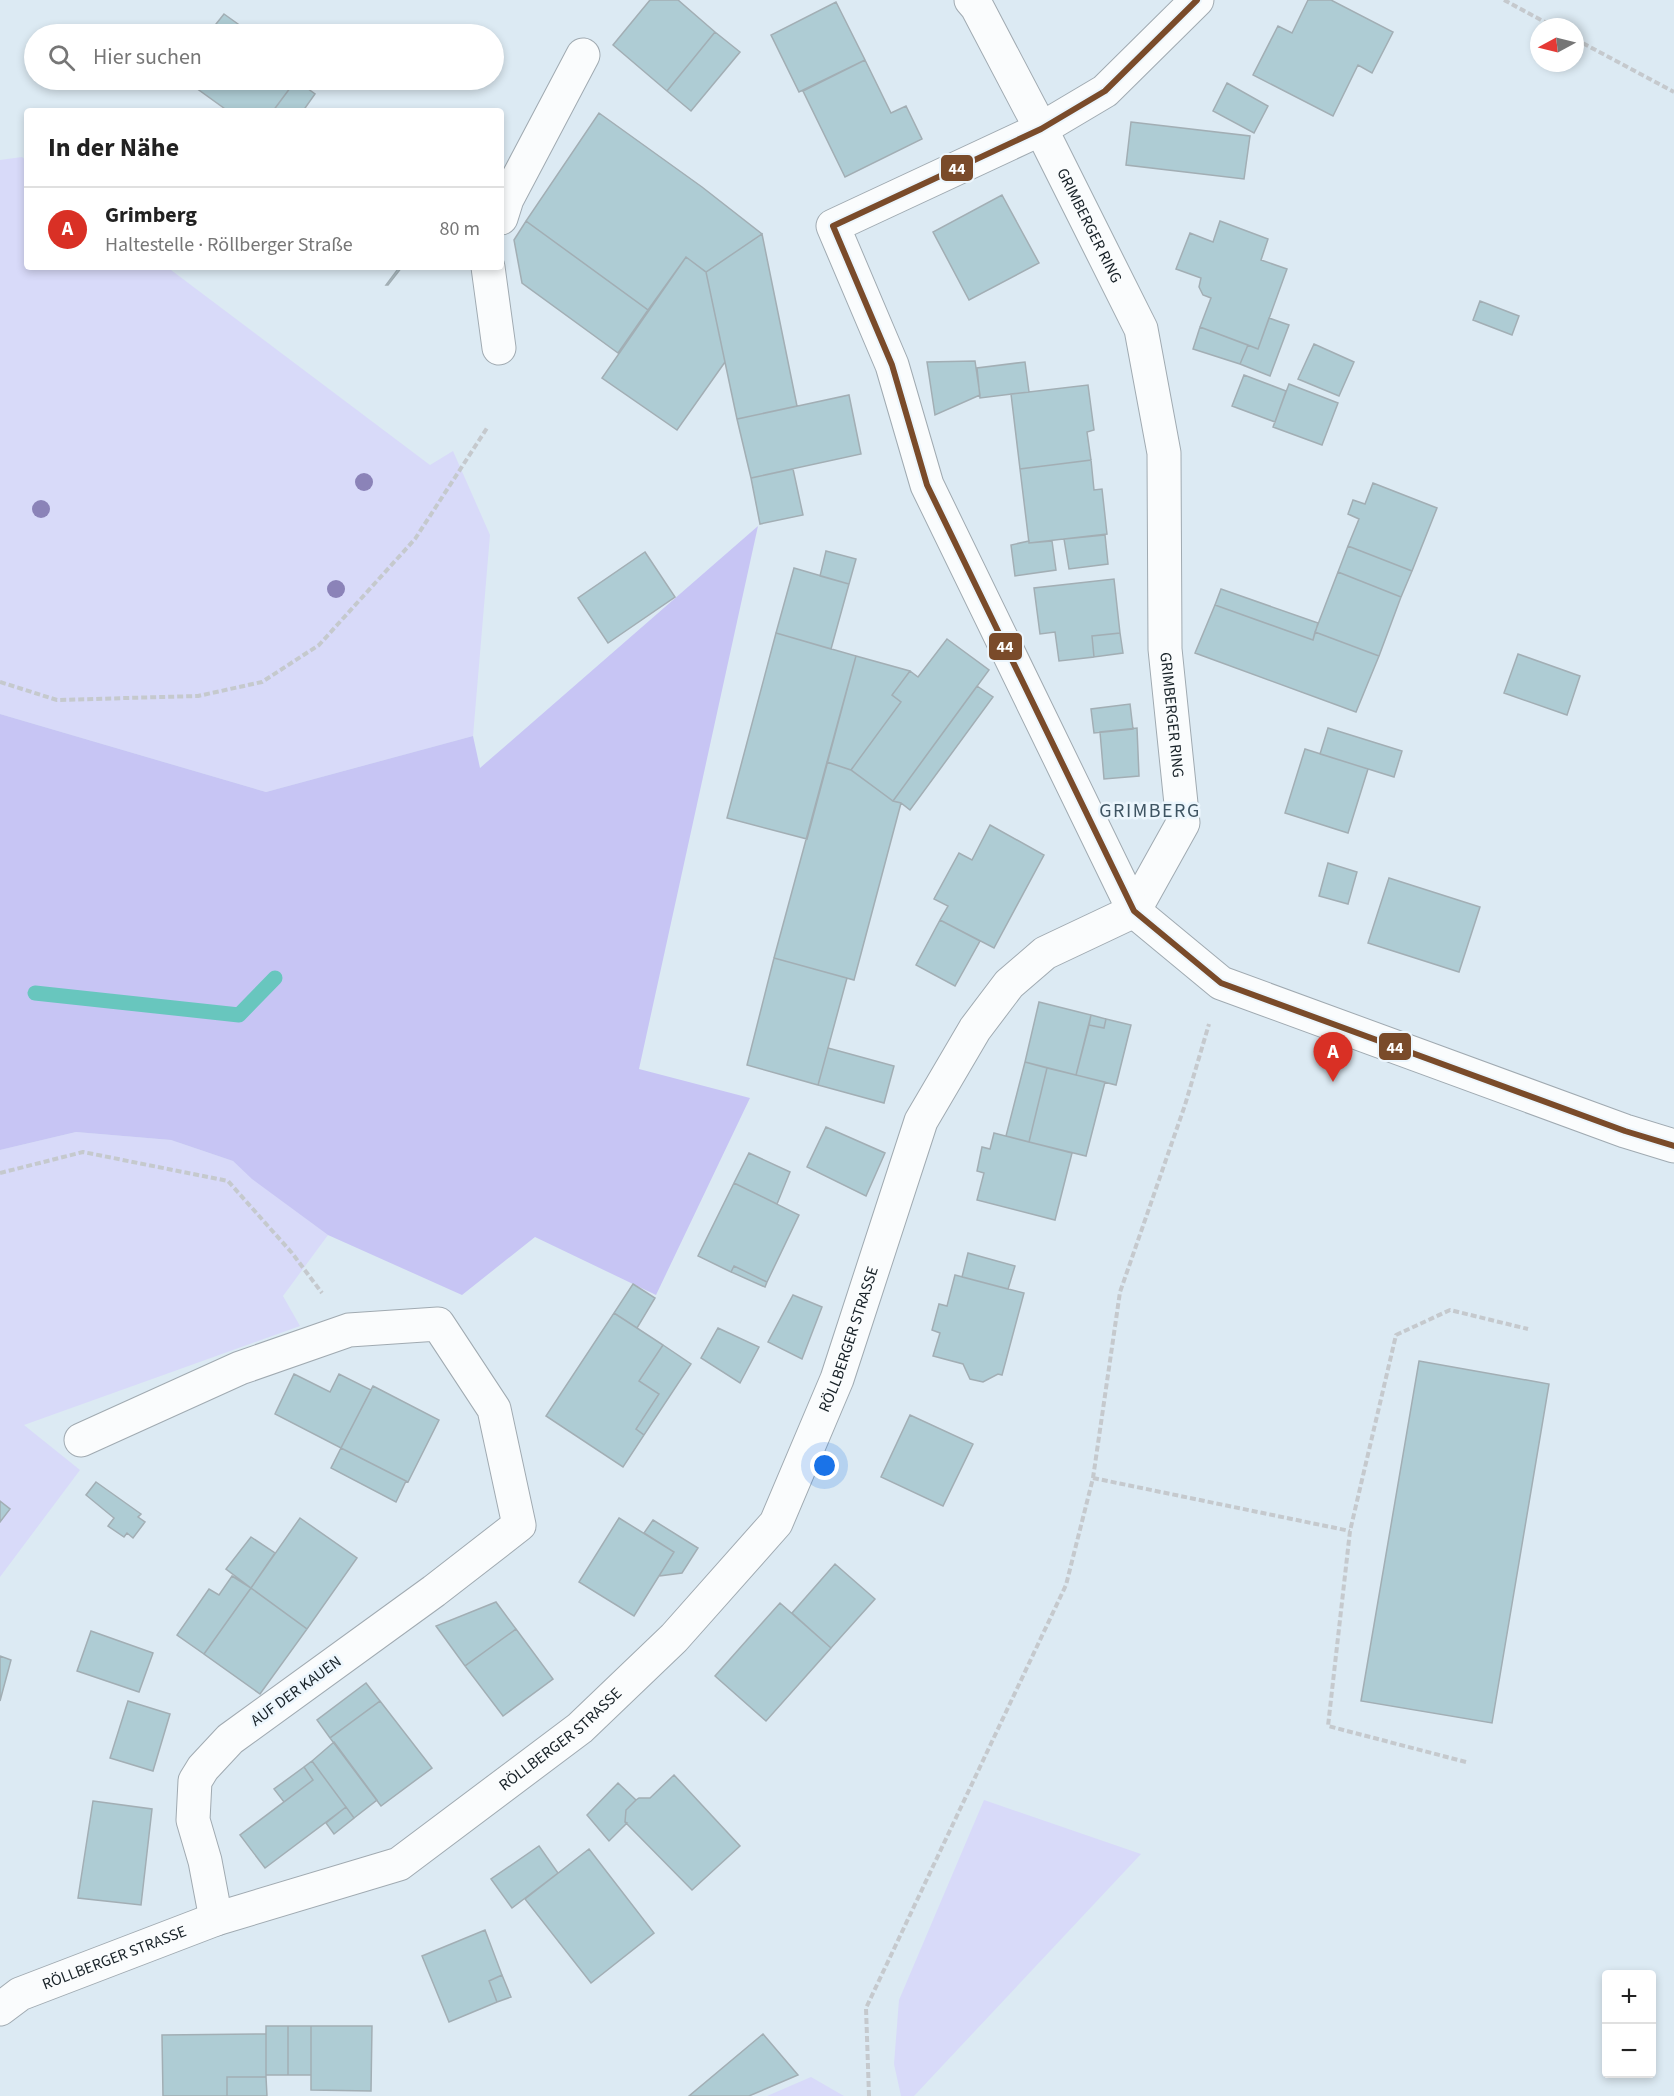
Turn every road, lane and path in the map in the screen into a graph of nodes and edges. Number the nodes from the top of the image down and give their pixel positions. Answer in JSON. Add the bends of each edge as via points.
{"nodes":[{"id":1,"x":971,"y":0,"type":"edge"},
{"id":2,"x":1197,"y":0,"type":"edge"},
{"id":3,"x":1504,"y":0,"type":"edge"},
{"id":4,"x":1537,"y":18,"type":"edge"},
{"id":5,"x":1584,"y":44,"type":"edge"},
{"id":6,"x":583,"y":55,"type":"dead end"},
{"id":7,"x":1674,"y":92,"type":"edge"},
{"id":8,"x":1041,"y":129,"type":"junction"},
{"id":9,"x":504,"y":208,"type":"edge"},
{"id":10,"x":488,"y":270,"type":"edge"},
{"id":11,"x":499,"y":348,"type":"dead end"},
{"id":12,"x":487,"y":428,"type":"dead end"},
{"id":13,"x":0,"y":682,"type":"edge"},
{"id":14,"x":1134,"y":911,"type":"junction"},
{"id":15,"x":1221,"y":983,"type":"junction"},
{"id":16,"x":1674,"y":1146,"type":"edge"},
{"id":17,"x":0,"y":1173,"type":"edge"},
{"id":18,"x":1528,"y":1329,"type":"dead end"},
{"id":19,"x":349,"y":1330,"type":"junction"},
{"id":20,"x":81,"y":1440,"type":"dead end"},
{"id":21,"x":1093,"y":1478,"type":"junction"},
{"id":22,"x":1350,"y":1531,"type":"junction"},
{"id":23,"x":1466,"y":1762,"type":"dead end"},
{"id":24,"x":216,"y":1919,"type":"junction"},
{"id":25,"x":0,"y":2009,"type":"edge"},
{"id":26,"x":869,"y":2096,"type":"edge"}],
"edges":[{"from":1,"to":8,"type":"street","name":"GRIMBERGER RING"},
{"from":2,"to":8,"type":"street","via":[[1105,91]]},
{"from":3,"to":4,"type":"path"},
{"from":5,"to":7,"type":"path"},
{"from":6,"to":9,"type":"street"},
{"from":8,"to":14,"type":"street","name":"GRIMBERGER RING","via":[[1141,329],[1164,453],[1165,649],[1183,823]]},
{"from":8,"to":14,"type":"street","via":[[833,226],[892,365],[927,485]]},
{"from":10,"to":11,"type":"street"},
{"from":12,"to":13,"type":"path","via":[[415,539],[319,645],[262,682],[198,696],[57,700]]},
{"from":14,"to":15,"type":"street"},
{"from":14,"to":24,"type":"street","name":"RÖLLBERGER STRASSE","via":[[1045,953],[1009,984],[975,1029],[921,1121],[837,1379],[776,1523],[674,1638],[580,1728],[399,1864]]},
{"from":15,"to":16,"type":"street"},
{"from":15,"to":21,"type":"path","via":[[1185,1105],[1120,1292]]},
{"from":17,"to":19,"type":"path","via":[[83,1152],[228,1181],[292,1253]]},
{"from":18,"to":22,"type":"path","via":[[1450,1310],[1395,1335]]},
{"from":19,"to":20,"type":"street","via":[[240,1368]]},
{"from":19,"to":24,"type":"street","name":"AUF DER KAUEN","via":[[438,1324],[494,1409],[519,1525],[230,1739],[203,1768],[195,1781],[193,1820]]},
{"from":21,"to":22,"type":"path"},
{"from":21,"to":26,"type":"path","via":[[1066,1585],[866,2008]]},
{"from":22,"to":23,"type":"path","via":[[1328,1726]]},
{"from":24,"to":25,"type":"street","name":"RÖLLBERGER STRASSE","via":[[21,1994]]}]}
